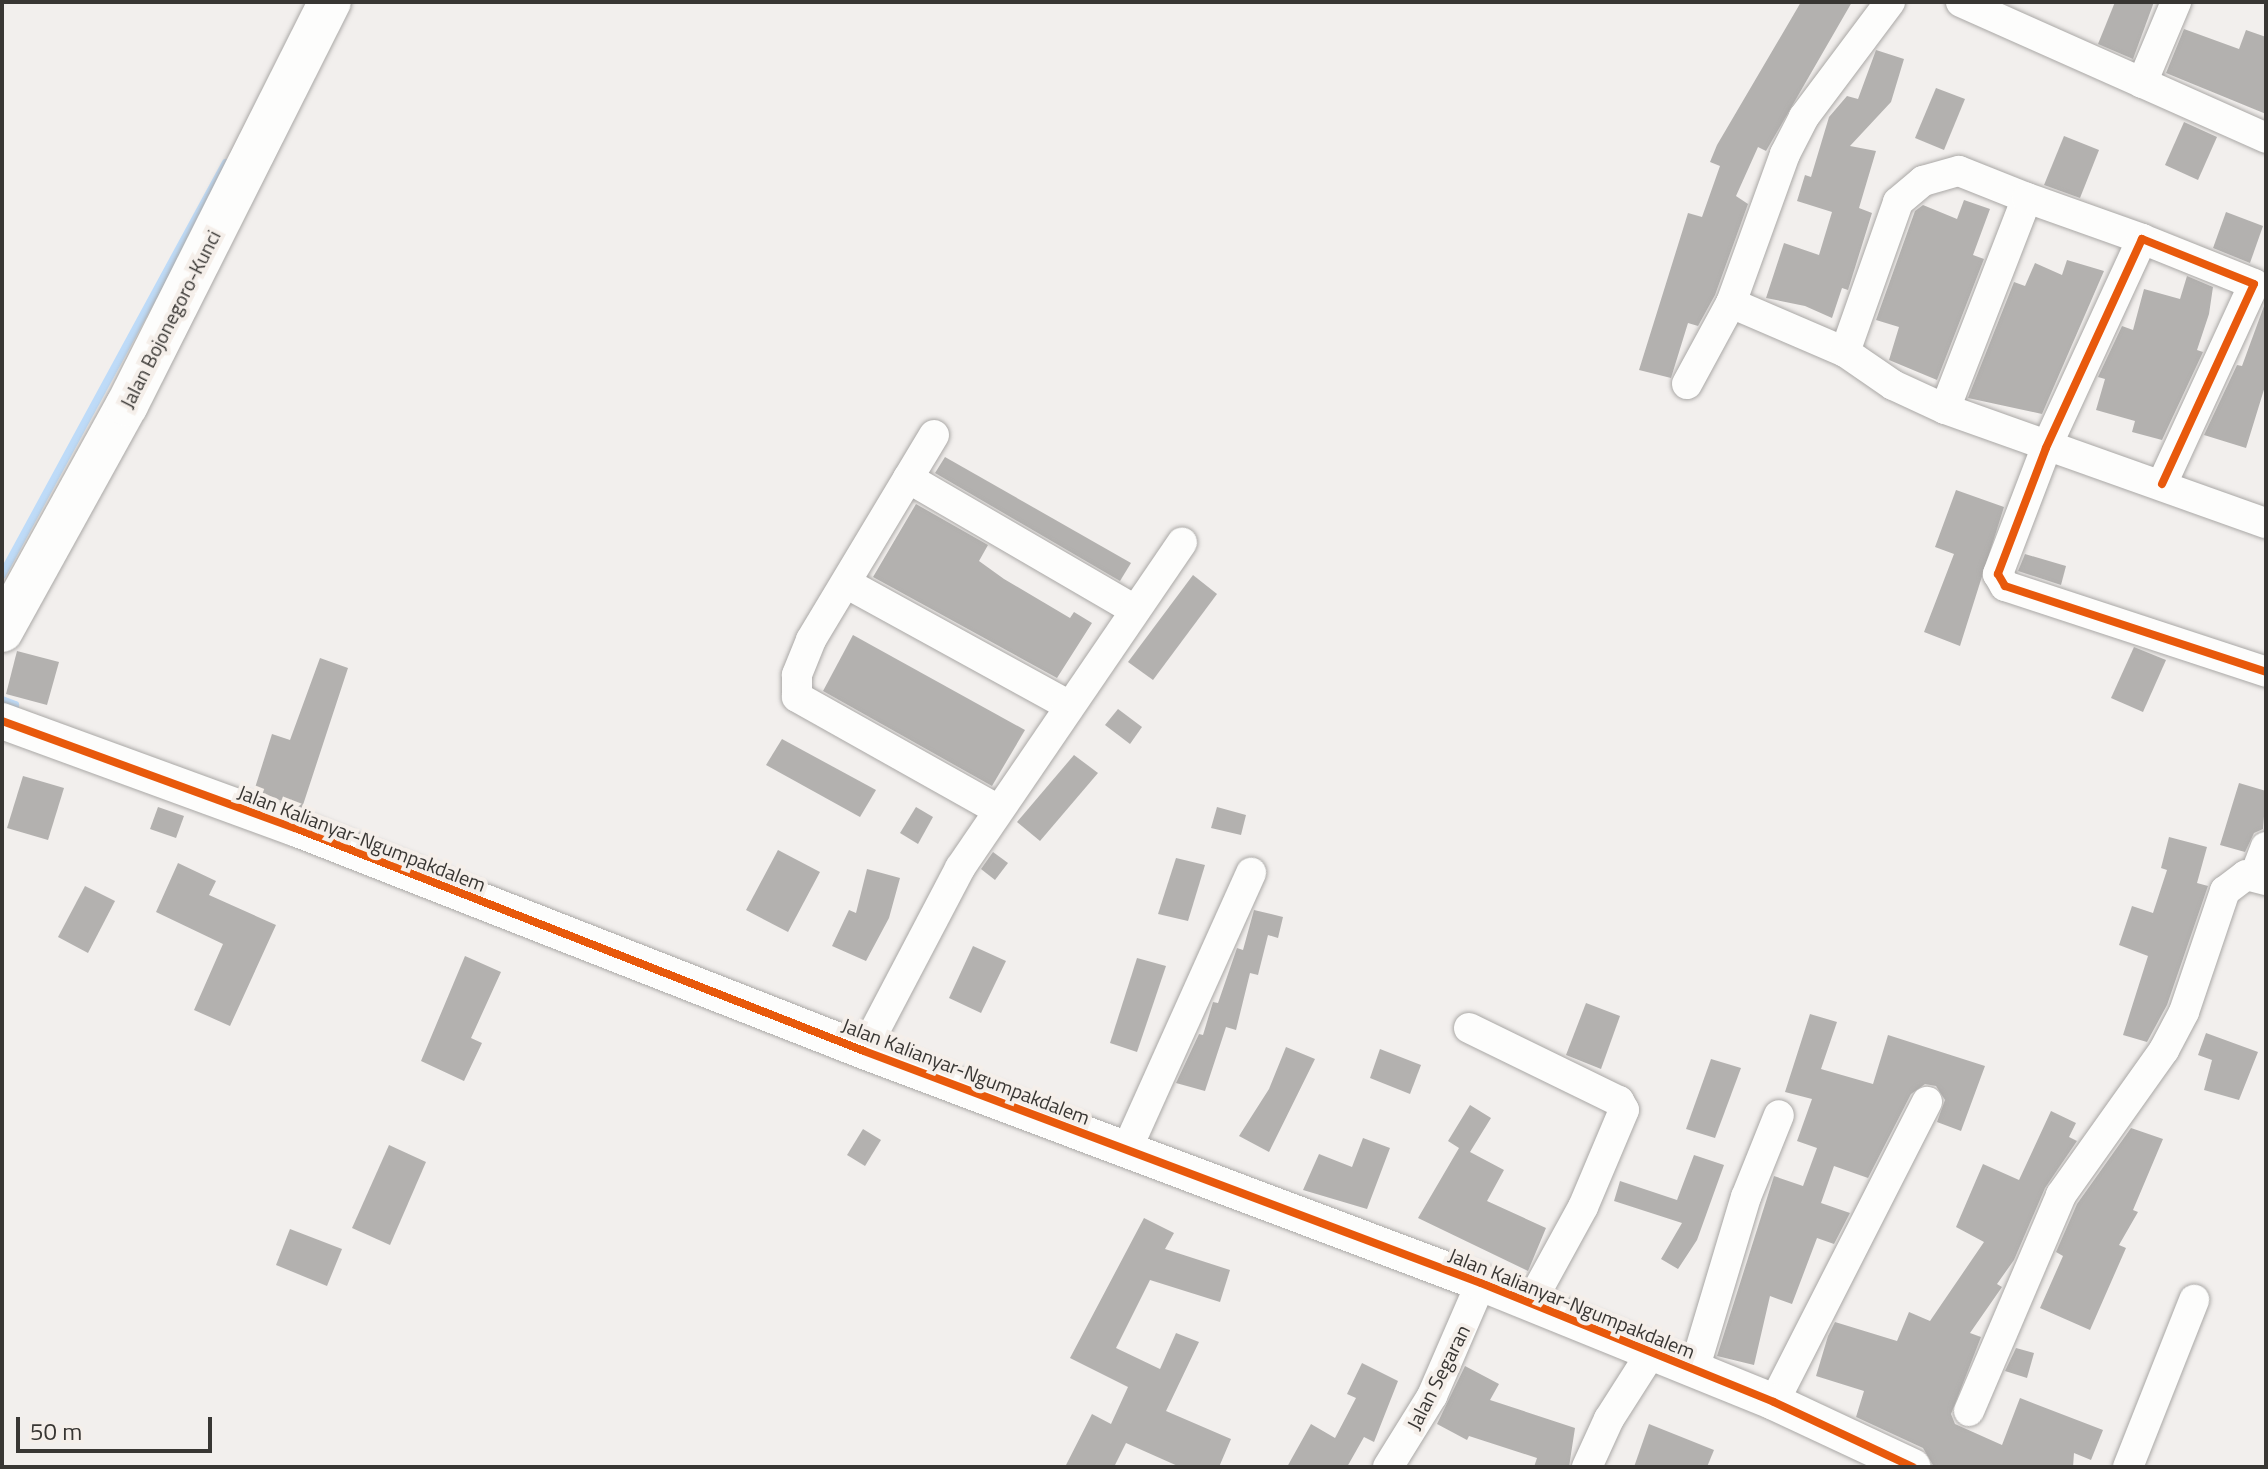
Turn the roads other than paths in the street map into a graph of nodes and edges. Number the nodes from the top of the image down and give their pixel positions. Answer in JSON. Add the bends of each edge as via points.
{"nodes":[{"id":1,"x":330,"y":2,"type":"edge"},
{"id":2,"x":1890,"y":2,"type":"edge"},
{"id":3,"x":1961,"y":2,"type":"edge"},
{"id":4,"x":2176,"y":2,"type":"edge"},
{"id":5,"x":2142,"y":83,"type":"junction"},
{"id":6,"x":2266,"y":138,"type":"edge"},
{"id":7,"x":2027,"y":198,"type":"junction"},
{"id":8,"x":2142,"y":239,"type":"junction"},
{"id":9,"x":2260,"y":286,"type":"edge"},
{"id":10,"x":1731,"y":303,"type":"junction"},
{"id":11,"x":1845,"y":352,"type":"junction"},
{"id":12,"x":1687,"y":384,"type":"dead end"},
{"id":13,"x":1945,"y":409,"type":"junction"},
{"id":14,"x":934,"y":435,"type":"dead end"},
{"id":15,"x":2046,"y":448,"type":"junction"},
{"id":16,"x":908,"y":478,"type":"junction"},
{"id":17,"x":2162,"y":484,"type":"junction"},
{"id":18,"x":2266,"y":523,"type":"edge"},
{"id":19,"x":1182,"y":543,"type":"dead end"},
{"id":20,"x":846,"y":583,"type":"junction"},
{"id":21,"x":1135,"y":610,"type":"junction"},
{"id":22,"x":2,"y":631,"type":"edge"},
{"id":23,"x":2266,"y":672,"type":"edge"},
{"id":24,"x":1068,"y":705,"type":"junction"},
{"id":25,"x":14,"y":725,"type":"edge"},
{"id":26,"x":998,"y":810,"type":"junction"},
{"id":27,"x":2266,"y":847,"type":"edge"},
{"id":28,"x":1251,"y":873,"type":"dead end"},
{"id":29,"x":2260,"y":878,"type":"edge"},
{"id":30,"x":1469,"y":1028,"type":"dead end"},
{"id":31,"x":864,"y":1051,"type":"junction"},
{"id":32,"x":1927,"y":1102,"type":"dead end"},
{"id":33,"x":1779,"y":1115,"type":"dead end"},
{"id":34,"x":1127,"y":1149,"type":"junction"},
{"id":35,"x":1481,"y":1283,"type":"junction"},
{"id":36,"x":2194,"y":1300,"type":"dead end"},
{"id":37,"x":1530,"y":1304,"type":"junction"},
{"id":38,"x":1651,"y":1353,"type":"junction"},
{"id":39,"x":1694,"y":1370,"type":"junction"},
{"id":40,"x":1774,"y":1402,"type":"junction"},
{"id":41,"x":1969,"y":1411,"type":"dead end"},
{"id":42,"x":1388,"y":1467,"type":"edge"},
{"id":43,"x":1587,"y":1467,"type":"edge"},
{"id":44,"x":1913,"y":1467,"type":"edge"},
{"id":45,"x":2128,"y":1467,"type":"edge"}],
"edges":[{"from":1,"to":22,"type":"main road","name":"Jalan Bojonegoro-Kunci","via":[[127,405]]},
{"from":2,"to":10,"type":"street","via":[[1797,129]]},
{"from":3,"to":5,"type":"street"},
{"from":4,"to":5,"type":"street"},
{"from":5,"to":6,"type":"street"},
{"from":7,"to":8,"type":"street"},
{"from":7,"to":11,"type":"street","via":[[1959,171],[1923,181],[1898,202]]},
{"from":7,"to":13,"type":"street"},
{"from":8,"to":9,"type":"street"},
{"from":8,"to":15,"type":"street"},
{"from":9,"to":17,"type":"street"},
{"from":10,"to":11,"type":"street"},
{"from":10,"to":12,"type":"street"},
{"from":11,"to":13,"type":"street","via":[[1893,385]]},
{"from":13,"to":15,"type":"street"},
{"from":14,"to":16,"type":"street"},
{"from":15,"to":17,"type":"street"},
{"from":15,"to":23,"type":"street","via":[[1998,574],[2005,586]]},
{"from":16,"to":20,"type":"street"},
{"from":16,"to":21,"type":"street"},
{"from":17,"to":18,"type":"street"},
{"from":19,"to":21,"type":"street"},
{"from":20,"to":24,"type":"street"},
{"from":20,"to":26,"type":"street","via":[[811,640],[797,675],[797,697]]},
{"from":21,"to":24,"type":"street"},
{"from":24,"to":26,"type":"street"},
{"from":25,"to":31,"type":"street","name":"Jalan Kalianyar-Ngumpakdalem","via":[[295,828]]},
{"from":26,"to":31,"type":"street","via":[[960,868]]},
{"from":27,"to":29,"type":"street"},
{"from":28,"to":34,"type":"street"},
{"from":29,"to":41,"type":"street","via":[[2231,882],[2225,891],[2184,1012],[2164,1050],[2061,1195]]},
{"from":30,"to":37,"type":"street","via":[[1619,1101],[1624,1110],[1583,1207]]},
{"from":31,"to":34,"type":"street","name":"Jalan Kalianyar-Ngumpakdalem"},
{"from":32,"to":40,"type":"street"},
{"from":33,"to":39,"type":"street","via":[[1746,1197]]},
{"from":34,"to":35,"type":"street","name":"Jalan Kalianyar-Ngumpakdalem"},
{"from":35,"to":37,"type":"street","name":"Jalan Kalianyar-Ngumpakdalem"},
{"from":35,"to":42,"type":"street","name":"Jalan Segaran","via":[[1432,1396]]},
{"from":36,"to":45,"type":"street"},
{"from":37,"to":38,"type":"street","name":"Jalan Kalianyar-Ngumpakdalem"},
{"from":38,"to":39,"type":"street","name":"Jalan Kalianyar-Ngumpakdalem"},
{"from":38,"to":43,"type":"street","via":[[1609,1419]]},
{"from":39,"to":40,"type":"street","name":"Jalan Kalianyar-Ngumpakdalem"},
{"from":40,"to":44,"type":"street","name":"Jalan Kalianyar-Ngumpakdalem"}]}
